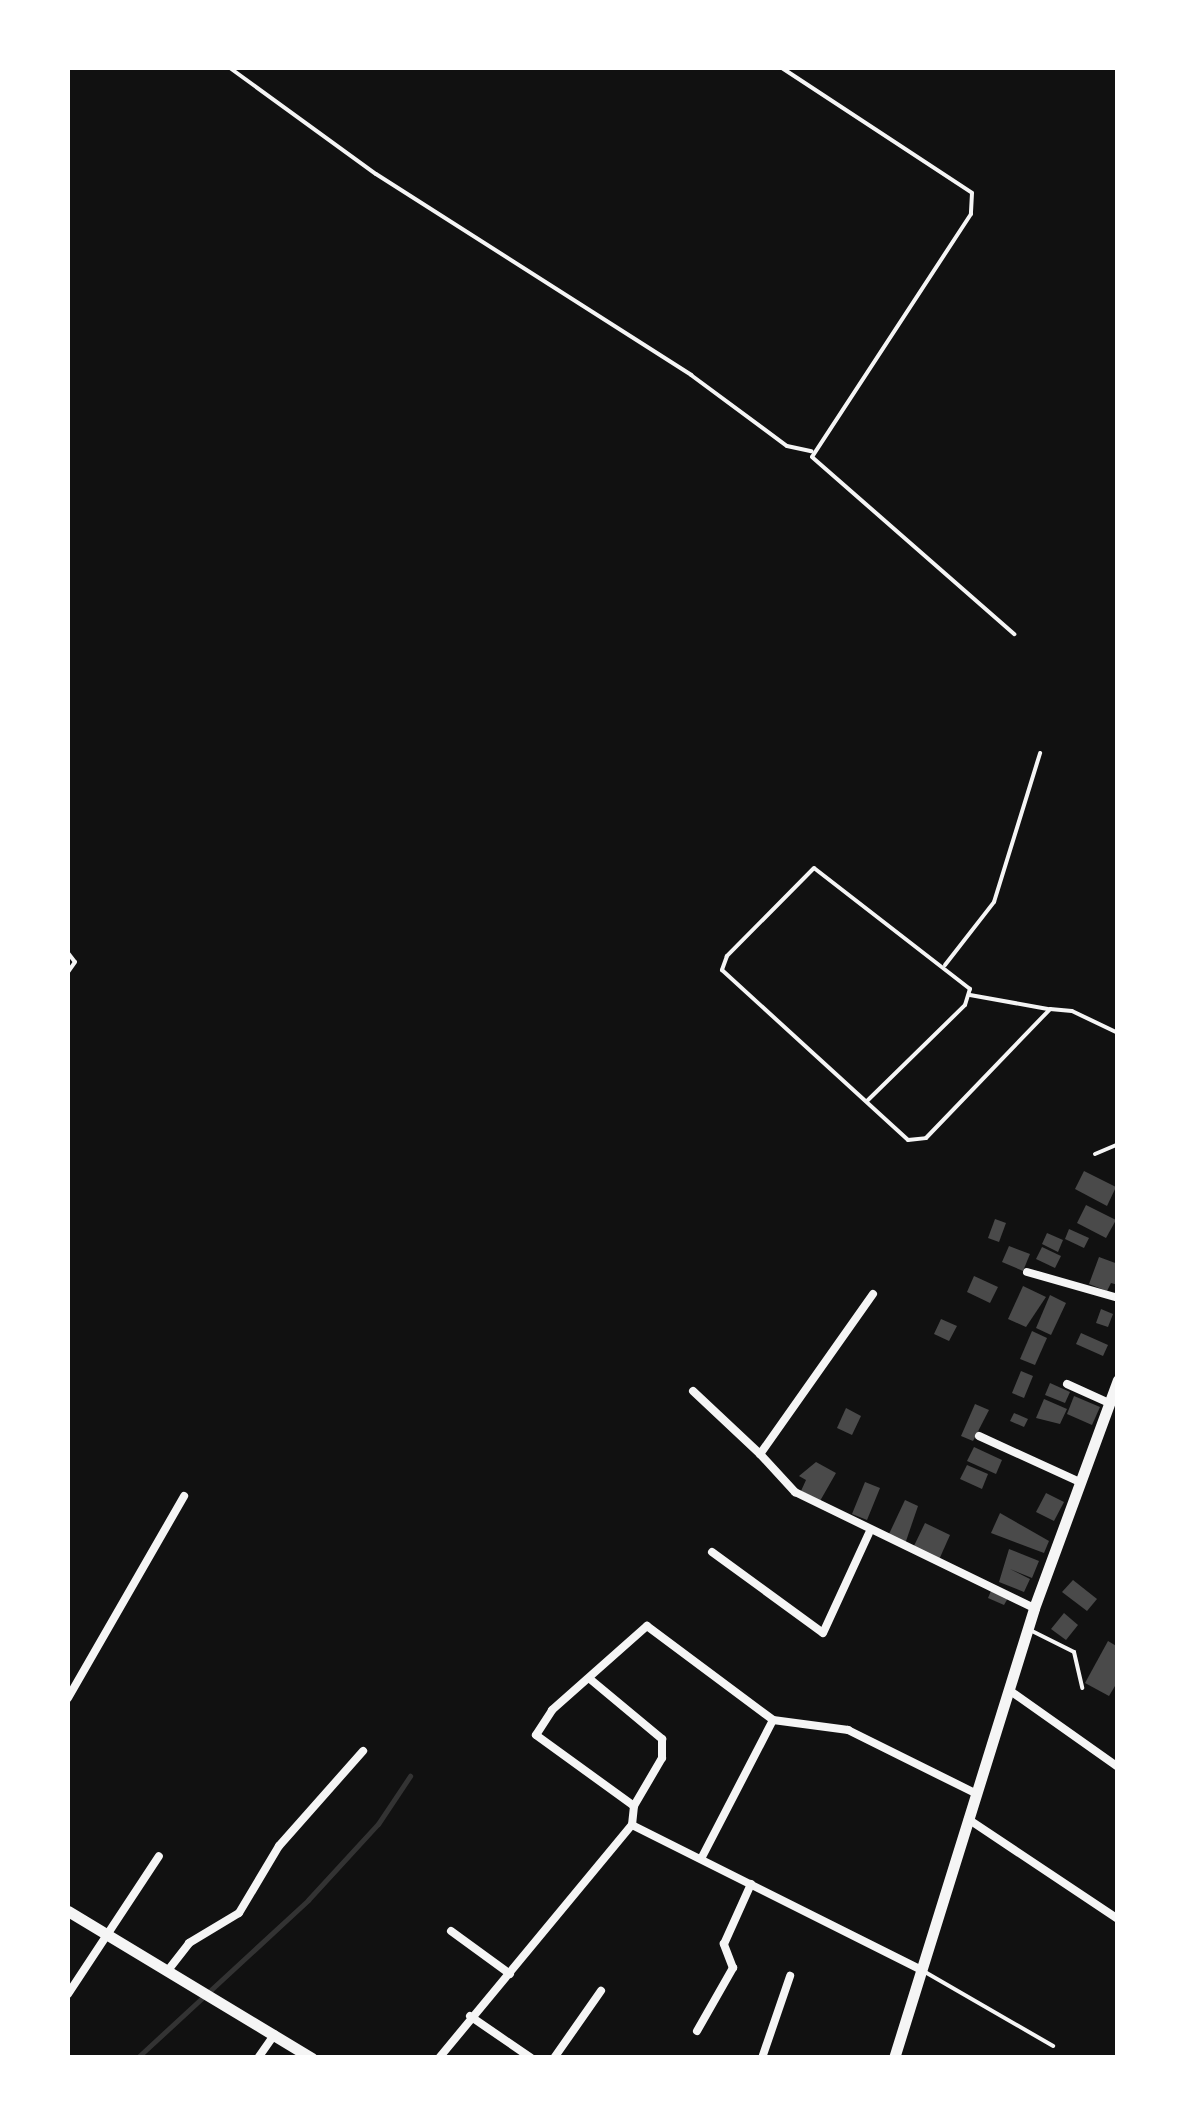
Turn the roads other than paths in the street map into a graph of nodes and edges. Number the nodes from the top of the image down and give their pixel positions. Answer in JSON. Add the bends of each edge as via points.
{"nodes":[{"id":1,"x":230,"y":68,"type":"edge"},
{"id":2,"x":782,"y":68,"type":"edge"},
{"id":3,"x":812,"y":452,"type":"junction"},
{"id":4,"x":1014,"y":634,"type":"dead end"},
{"id":5,"x":1040,"y":753,"type":"dead end"},
{"id":6,"x":68,"y":953,"type":"edge"},
{"id":7,"x":945,"y":965,"type":"junction"},
{"id":8,"x":68,"y":972,"type":"edge"},
{"id":9,"x":970,"y":995,"type":"junction"},
{"id":10,"x":1050,"y":1009,"type":"junction"},
{"id":11,"x":1118,"y":1034,"type":"edge"},
{"id":12,"x":867,"y":1101,"type":"junction"},
{"id":13,"x":1118,"y":1144,"type":"edge"},
{"id":14,"x":1095,"y":1154,"type":"dead end"},
{"id":15,"x":1027,"y":1272,"type":"dead end"},
{"id":16,"x":873,"y":1294,"type":"dead end"},
{"id":17,"x":1118,"y":1298,"type":"edge"},
{"id":18,"x":1118,"y":1380,"type":"edge"},
{"id":19,"x":1067,"y":1384,"type":"dead end"},
{"id":20,"x":693,"y":1392,"type":"dead end"},
{"id":21,"x":1106,"y":1402,"type":"junction"},
{"id":22,"x":980,"y":1436,"type":"dead end"},
{"id":23,"x":760,"y":1454,"type":"junction"},
{"id":24,"x":1080,"y":1482,"type":"junction"},
{"id":25,"x":184,"y":1496,"type":"dead end"},
{"id":26,"x":869,"y":1533,"type":"junction"},
{"id":27,"x":712,"y":1552,"type":"dead end"},
{"id":28,"x":1034,"y":1608,"type":"junction"},
{"id":29,"x":1028,"y":1629,"type":"junction"},
{"id":30,"x":590,"y":1679,"type":"junction"},
{"id":31,"x":1082,"y":1688,"type":"dead end"},
{"id":32,"x":1010,"y":1690,"type":"junction"},
{"id":33,"x":68,"y":1698,"type":"edge"},
{"id":34,"x":773,"y":1720,"type":"junction"},
{"id":35,"x":363,"y":1750,"type":"dead end"},
{"id":36,"x":1118,"y":1767,"type":"edge"},
{"id":37,"x":977,"y":1794,"type":"junction"},
{"id":38,"x":634,"y":1806,"type":"junction"},
{"id":39,"x":968,"y":1818,"type":"junction"},
{"id":40,"x":632,"y":1824,"type":"junction"},
{"id":41,"x":159,"y":1856,"type":"dead end"},
{"id":42,"x":702,"y":1857,"type":"junction"},
{"id":43,"x":751,"y":1884,"type":"junction"},
{"id":44,"x":68,"y":1912,"type":"edge"},
{"id":45,"x":1118,"y":1918,"type":"edge"},
{"id":46,"x":451,"y":1931,"type":"dead end"},
{"id":47,"x":109,"y":1934,"type":"junction"},
{"id":48,"x":169,"y":1968,"type":"junction"},
{"id":49,"x":921,"y":1970,"type":"junction"},
{"id":50,"x":510,"y":1974,"type":"junction"},
{"id":51,"x":790,"y":1976,"type":"dead end"},
{"id":52,"x":601,"y":1992,"type":"dead end"},
{"id":53,"x":68,"y":1994,"type":"edge"},
{"id":54,"x":470,"y":2016,"type":"junction"},
{"id":55,"x":696,"y":2031,"type":"dead end"},
{"id":56,"x":276,"y":2034,"type":"junction"},
{"id":57,"x":1054,"y":2046,"type":"dead end"},
{"id":58,"x":258,"y":2058,"type":"edge"},
{"id":59,"x":312,"y":2058,"type":"edge"},
{"id":60,"x":439,"y":2058,"type":"edge"},
{"id":61,"x":531,"y":2058,"type":"edge"},
{"id":62,"x":554,"y":2058,"type":"edge"},
{"id":63,"x":762,"y":2058,"type":"edge"},
{"id":64,"x":894,"y":2058,"type":"edge"}],
"edges":[{"from":1,"to":3,"type":"lane","via":[[376,174],[691,375],[787,446]]},
{"from":2,"to":3,"type":"lane","via":[[954,179],[975,204]]},
{"from":3,"to":4,"type":"lane","via":[[863,505]]},
{"from":5,"to":7,"type":"lane","via":[[994,902]]},
{"from":6,"to":8,"type":"lane","via":[[74,962]]},
{"from":7,"to":9,"type":"lane"},
{"from":7,"to":12,"type":"lane","via":[[819,868],[807,872],[723,963],[724,974]]},
{"from":9,"to":10,"type":"lane"},
{"from":9,"to":12,"type":"lane"},
{"from":10,"to":11,"type":"lane"},
{"from":10,"to":12,"type":"lane","via":[[922,1142],[908,1140]]},
{"from":13,"to":14,"type":"lane"},
{"from":15,"to":17,"type":"street"},
{"from":16,"to":23,"type":"street"},
{"from":18,"to":21,"type":"main road"},
{"from":19,"to":21,"type":"street"},
{"from":20,"to":23,"type":"street"},
{"from":21,"to":24,"type":"main road"},
{"from":22,"to":24,"type":"street"},
{"from":23,"to":26,"type":"street","via":[[795,1492]]},
{"from":24,"to":28,"type":"main road"},
{"from":25,"to":33,"type":"street"},
{"from":26,"to":27,"type":"street","via":[[823,1633]]},
{"from":26,"to":28,"type":"street"},
{"from":28,"to":29,"type":"main road"},
{"from":29,"to":31,"type":"lane","via":[[1074,1652]]},
{"from":29,"to":32,"type":"main road"},
{"from":30,"to":34,"type":"street","via":[[648,1626]]},
{"from":30,"to":38,"type":"street","via":[[662,1739],[662,1758]]},
{"from":30,"to":38,"type":"street","via":[[552,1710],[536,1735]]},
{"from":32,"to":36,"type":"street"},
{"from":32,"to":37,"type":"main road"},
{"from":34,"to":37,"type":"street","via":[[848,1730]]},
{"from":34,"to":42,"type":"street"},
{"from":35,"to":48,"type":"street","via":[[278,1846],[239,1913],[190,1943]]},
{"from":37,"to":39,"type":"main road"},
{"from":38,"to":40,"type":"street"},
{"from":39,"to":45,"type":"street"},
{"from":39,"to":49,"type":"main road"},
{"from":40,"to":42,"type":"street"},
{"from":40,"to":50,"type":"street"},
{"from":41,"to":47,"type":"street"},
{"from":42,"to":43,"type":"street"},
{"from":43,"to":49,"type":"street"},
{"from":43,"to":55,"type":"street","via":[[724,1944],[733,1968]]},
{"from":44,"to":47,"type":"main road"},
{"from":46,"to":50,"type":"street"},
{"from":47,"to":48,"type":"main road"},
{"from":47,"to":53,"type":"street"},
{"from":48,"to":56,"type":"main road"},
{"from":49,"to":57,"type":"lane"},
{"from":49,"to":64,"type":"main road"},
{"from":50,"to":54,"type":"street"},
{"from":51,"to":63,"type":"street"},
{"from":52,"to":62,"type":"street"},
{"from":54,"to":60,"type":"street"},
{"from":54,"to":61,"type":"street"},
{"from":56,"to":58,"type":"street"},
{"from":56,"to":59,"type":"main road"}]}
